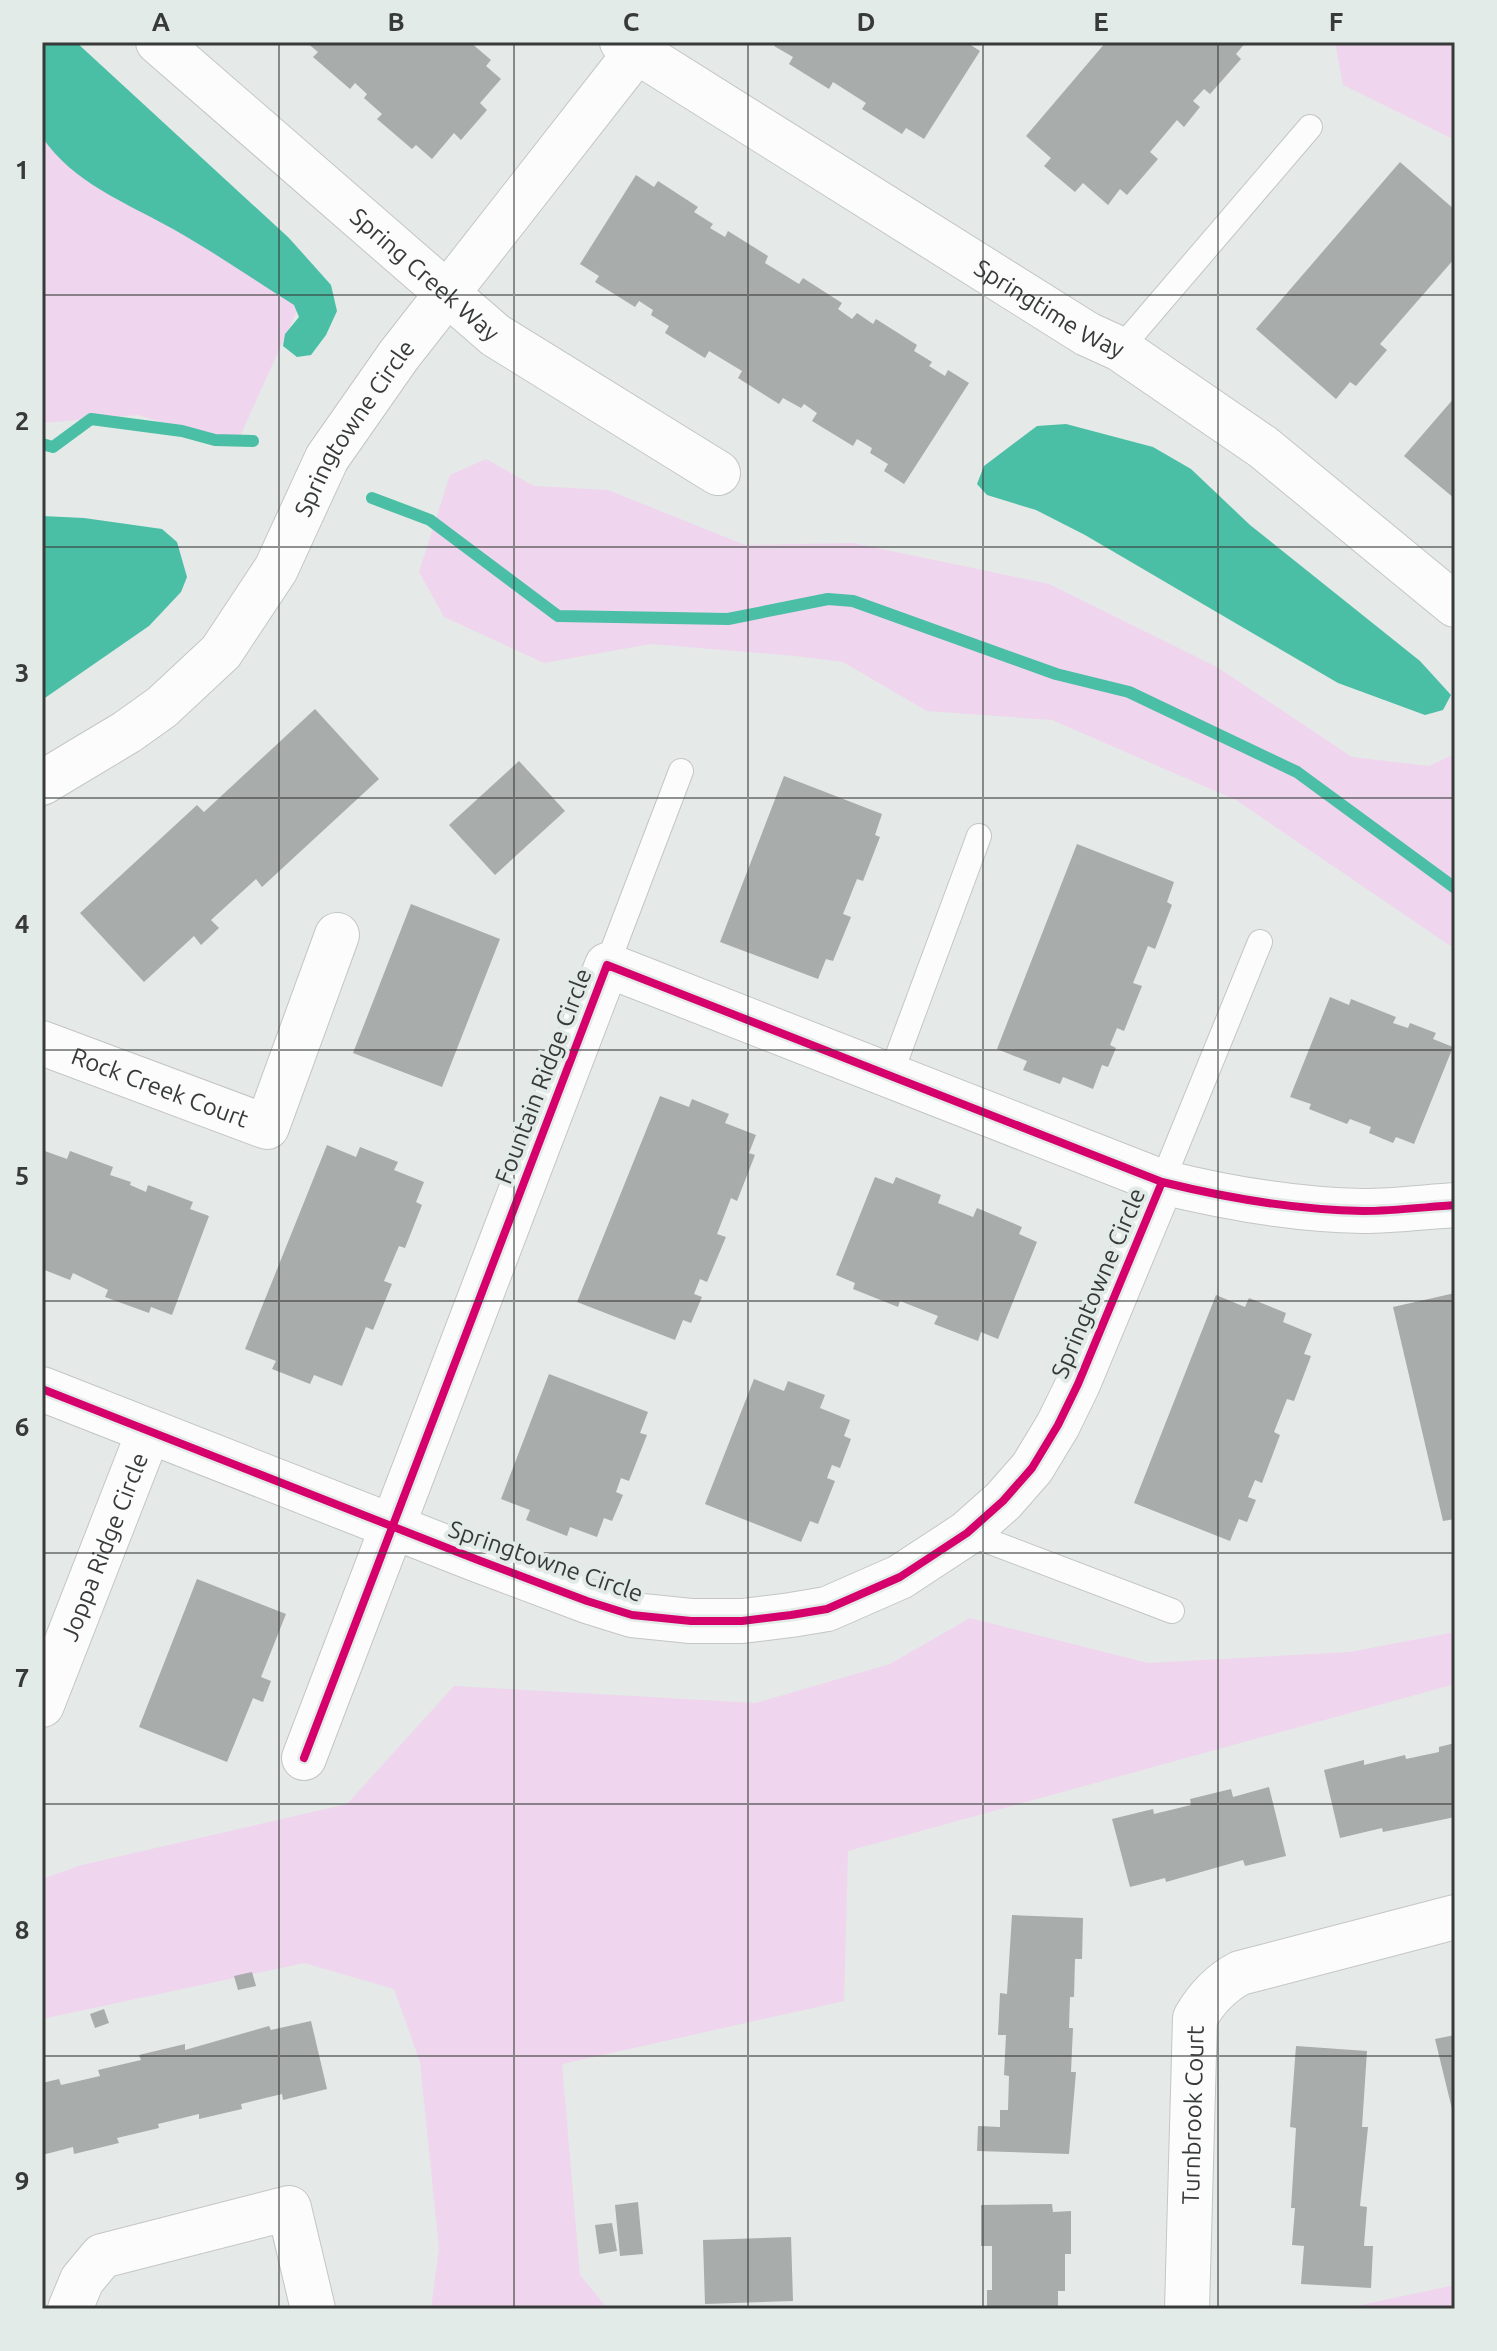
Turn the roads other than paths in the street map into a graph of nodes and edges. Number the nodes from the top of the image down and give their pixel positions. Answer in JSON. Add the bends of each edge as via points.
{"nodes":[{"id":1,"x":158,"y":42,"type":"edge"},
{"id":2,"x":634,"y":45,"type":"edge"},
{"id":3,"x":1310,"y":127,"type":"dead end"},
{"id":4,"x":446,"y":295,"type":"junction"},
{"id":5,"x":1120,"y":349,"type":"junction"},
{"id":6,"x":718,"y":473,"type":"dead end"},
{"id":7,"x":1455,"y":605,"type":"edge"},
{"id":8,"x":681,"y":771,"type":"dead end"},
{"id":9,"x":42,"y":783,"type":"edge"},
{"id":10,"x":979,"y":836,"type":"dead end"},
{"id":11,"x":337,"y":935,"type":"dead end"},
{"id":12,"x":1260,"y":942,"type":"dead end"},
{"id":13,"x":607,"y":965,"type":"junction"},
{"id":14,"x":42,"y":1043,"type":"edge"},
{"id":15,"x":890,"y":1076,"type":"junction"},
{"id":16,"x":1162,"y":1182,"type":"junction"},
{"id":17,"x":1455,"y":1205,"type":"edge"},
{"id":18,"x":42,"y":1389,"type":"edge"},
{"id":19,"x":149,"y":1431,"type":"junction"},
{"id":20,"x":392,"y":1527,"type":"junction"},
{"id":21,"x":967,"y":1533,"type":"junction"},
{"id":22,"x":1172,"y":1611,"type":"dead end"},
{"id":23,"x":42,"y":1705,"type":"edge"},
{"id":24,"x":304,"y":1758,"type":"dead end"},
{"id":25,"x":1455,"y":1917,"type":"edge"},
{"id":26,"x":70,"y":2309,"type":"edge"},
{"id":27,"x":313,"y":2309,"type":"edge"},
{"id":28,"x":1187,"y":2309,"type":"edge"}],
"edges":[{"from":1,"to":4,"type":"street","name":"Spring Creek Way"},
{"from":2,"to":4,"type":"street","name":"Springtowne Circle"},
{"from":2,"to":5,"type":"street","name":"Springtime Way","via":[[1087,334]]},
{"from":3,"to":5,"type":"lane"},
{"from":4,"to":6,"type":"street","name":"Spring Creek Way","via":[[495,335]]},
{"from":4,"to":9,"type":"street","name":"Springtowne Circle","via":[[327,458],[276,569],[221,652],[162,707]]},
{"from":5,"to":7,"type":"street","name":"Springtime Way","via":[[1263,447]]},
{"from":8,"to":13,"type":"lane"},
{"from":10,"to":15,"type":"lane"},
{"from":11,"to":14,"type":"street","name":"Rock Creek Court","via":[[267,1127]]},
{"from":12,"to":16,"type":"lane"},
{"from":13,"to":15,"type":"street","name":"Fountain Ridge Circle"},
{"from":13,"to":20,"type":"street","name":"Fountain Ridge Circle"},
{"from":15,"to":16,"type":"street","name":"Fountain Ridge Circle"},
{"from":16,"to":17,"type":"street","name":"Springtowne Circle","via":[[1247,1199],[1362,1211]]},
{"from":16,"to":21,"type":"street","name":"Springtowne Circle","via":[[1058,1425],[1032,1468]]},
{"from":18,"to":19,"type":"street","name":"Springtowne Circle"},
{"from":19,"to":20,"type":"street","name":"Springtowne Circle"},
{"from":19,"to":23,"type":"street","name":"Joppa Ridge Circle"},
{"from":20,"to":21,"type":"street","name":"Springtowne Circle","via":[[587,1601],[632,1615],[691,1621],[742,1621],[827,1609],[900,1577]]},
{"from":20,"to":24,"type":"street","name":"Fountain Ridge Circle"},
{"from":21,"to":22,"type":"lane"},
{"from":25,"to":28,"type":"street","name":"Turnbrook Court","via":[[1240,1973],[1206,2000],[1195,2018]]},
{"from":26,"to":27,"type":"street","via":[[82,2280],[102,2256],[289,2208]]}]}
